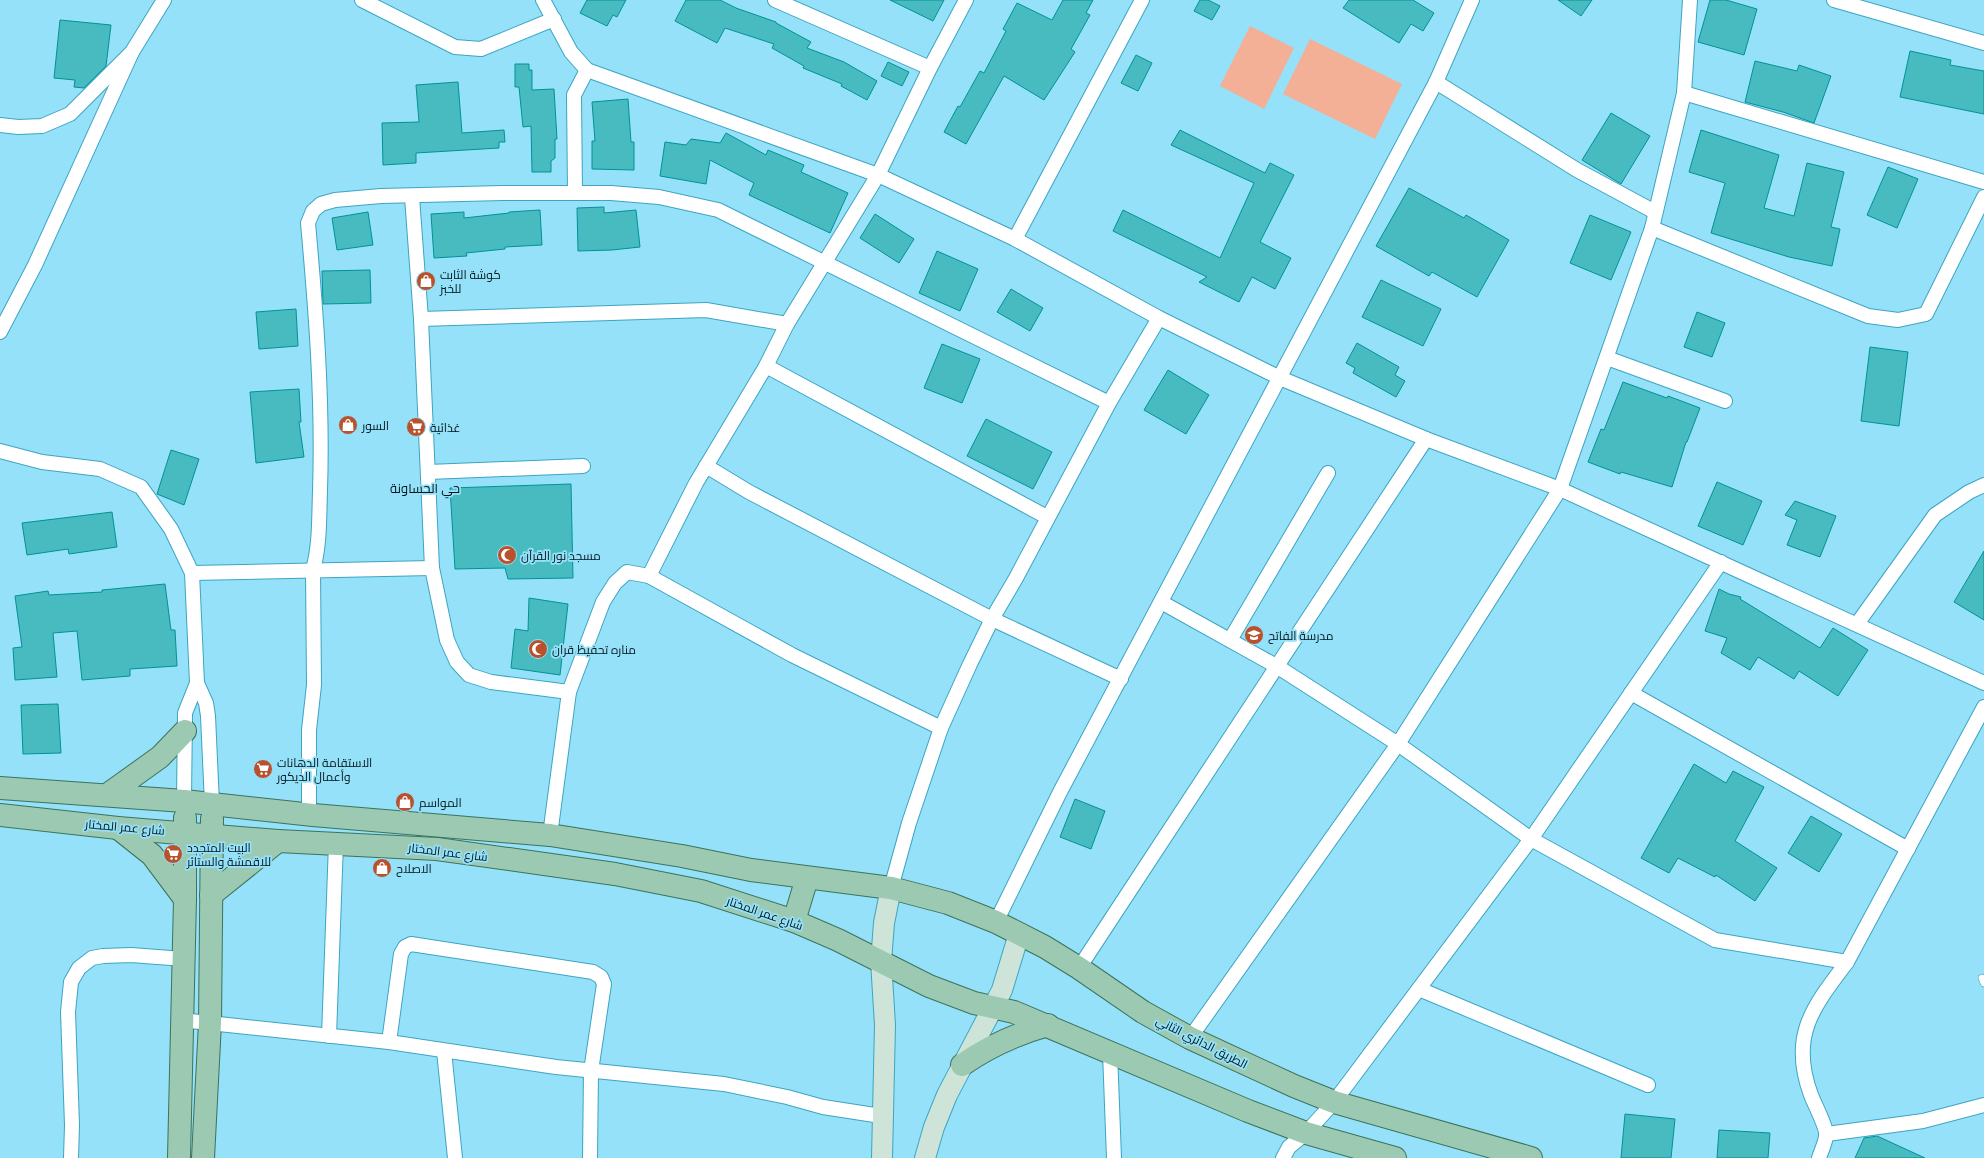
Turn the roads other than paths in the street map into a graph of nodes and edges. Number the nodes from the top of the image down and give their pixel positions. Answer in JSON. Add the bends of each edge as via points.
{"nodes":[{"id":1,"x":164,"y":0,"type":"edge"},
{"id":2,"x":362,"y":0,"type":"edge"},
{"id":3,"x":543,"y":0,"type":"edge"},
{"id":4,"x":775,"y":0,"type":"edge"},
{"id":5,"x":966,"y":0,"type":"edge"},
{"id":6,"x":1142,"y":0,"type":"edge"},
{"id":7,"x":1472,"y":0,"type":"edge"},
{"id":8,"x":1690,"y":0,"type":"edge"},
{"id":9,"x":1834,"y":0,"type":"edge"},
{"id":10,"x":1864,"y":4,"type":"edge"},
{"id":11,"x":554,"y":19,"type":"junction"},
{"id":12,"x":1984,"y":43,"type":"edge"},
{"id":13,"x":132,"y":52,"type":"junction"},
{"id":14,"x":930,"y":68,"type":"junction"},
{"id":15,"x":587,"y":70,"type":"junction"},
{"id":16,"x":1436,"y":82,"type":"junction"},
{"id":17,"x":1684,"y":92,"type":"junction"},
{"id":18,"x":0,"y":125,"type":"edge"},
{"id":19,"x":878,"y":175,"type":"junction"},
{"id":20,"x":1984,"y":182,"type":"edge"},
{"id":21,"x":575,"y":193,"type":"junction"},
{"id":22,"x":412,"y":197,"type":"junction"},
{"id":23,"x":1984,"y":197,"type":"edge"},
{"id":24,"x":1655,"y":212,"type":"junction"},
{"id":25,"x":1652,"y":228,"type":"junction"},
{"id":26,"x":1015,"y":239,"type":"junction"},
{"id":27,"x":826,"y":263,"type":"junction"},
{"id":28,"x":1159,"y":318,"type":"junction"},
{"id":29,"x":421,"y":319,"type":"junction"},
{"id":30,"x":788,"y":324,"type":"junction"},
{"id":31,"x":0,"y":332,"type":"edge"},
{"id":32,"x":1606,"y":358,"type":"junction"},
{"id":33,"x":766,"y":366,"type":"junction"},
{"id":34,"x":1280,"y":378,"type":"junction"},
{"id":35,"x":1725,"y":401,"type":"dead end"},
{"id":36,"x":1109,"y":403,"type":"junction"},
{"id":37,"x":1426,"y":439,"type":"junction"},
{"id":38,"x":0,"y":451,"type":"edge"},
{"id":39,"x":583,"y":466,"type":"dead end"},
{"id":40,"x":706,"y":466,"type":"junction"},
{"id":41,"x":428,"y":472,"type":"junction"},
{"id":42,"x":1328,"y":473,"type":"dead end"},
{"id":43,"x":1984,"y":485,"type":"edge"},
{"id":44,"x":1560,"y":489,"type":"junction"},
{"id":45,"x":1048,"y":517,"type":"junction"},
{"id":46,"x":1721,"y":562,"type":"junction"},
{"id":47,"x":432,"y":568,"type":"junction"},
{"id":48,"x":313,"y":570,"type":"junction"},
{"id":49,"x":192,"y":573,"type":"junction"},
{"id":50,"x":649,"y":576,"type":"junction"},
{"id":51,"x":1161,"y":602,"type":"junction"},
{"id":52,"x":992,"y":619,"type":"junction"},
{"id":53,"x":1856,"y":624,"type":"junction"},
{"id":54,"x":1230,"y":640,"type":"junction"},
{"id":55,"x":1278,"y":667,"type":"junction"},
{"id":56,"x":1120,"y":679,"type":"junction"},
{"id":57,"x":197,"y":683,"type":"junction"},
{"id":58,"x":1984,"y":683,"type":"edge"},
{"id":59,"x":569,"y":692,"type":"junction"},
{"id":60,"x":1631,"y":692,"type":"junction"},
{"id":61,"x":1984,"y":707,"type":"edge"},
{"id":62,"x":941,"y":728,"type":"junction"},
{"id":63,"x":185,"y":731,"type":"junction"},
{"id":64,"x":1398,"y":744,"type":"junction"},
{"id":65,"x":0,"y":788,"type":"edge"},
{"id":66,"x":107,"y":795,"type":"junction"},
{"id":67,"x":184,"y":801,"type":"junction"},
{"id":68,"x":212,"y":804,"type":"junction"},
{"id":69,"x":309,"y":814,"type":"junction"},
{"id":70,"x":0,"y":815,"type":"edge"},
{"id":71,"x":118,"y":828,"type":"junction"},
{"id":72,"x":185,"y":832,"type":"junction"},
{"id":73,"x":212,"y":835,"type":"junction"},
{"id":74,"x":550,"y":835,"type":"junction"},
{"id":75,"x":1531,"y":839,"type":"junction"},
{"id":76,"x":278,"y":840,"type":"junction"},
{"id":77,"x":336,"y":842,"type":"junction"},
{"id":78,"x":1908,"y":849,"type":"junction"},
{"id":79,"x":807,"y":878,"type":"junction"},
{"id":80,"x":891,"y":888,"type":"junction"},
{"id":81,"x":211,"y":895,"type":"junction"},
{"id":82,"x":185,"y":899,"type":"junction"},
{"id":83,"x":794,"y":921,"type":"junction"},
{"id":84,"x":996,"y":922,"type":"junction"},
{"id":85,"x":1020,"y":934,"type":"junction"},
{"id":86,"x":184,"y":959,"type":"junction"},
{"id":87,"x":881,"y":961,"type":"junction"},
{"id":88,"x":1847,"y":962,"type":"junction"},
{"id":89,"x":1079,"y":968,"type":"junction"},
{"id":90,"x":1419,"y":989,"type":"junction"},
{"id":91,"x":994,"y":1008,"type":"junction"},
{"id":92,"x":182,"y":1020,"type":"junction"},
{"id":93,"x":210,"y":1023,"type":"junction"},
{"id":94,"x":1048,"y":1025,"type":"junction"},
{"id":95,"x":329,"y":1036,"type":"junction"},
{"id":96,"x":1190,"y":1038,"type":"junction"},
{"id":97,"x":389,"y":1042,"type":"junction"},
{"id":98,"x":444,"y":1051,"type":"junction"},
{"id":99,"x":1110,"y":1052,"type":"junction"},
{"id":100,"x":962,"y":1065,"type":"junction"},
{"id":101,"x":591,"y":1071,"type":"junction"},
{"id":102,"x":1648,"y":1085,"type":"dead end"},
{"id":103,"x":1334,"y":1102,"type":"junction"},
{"id":104,"x":1984,"y":1105,"type":"edge"},
{"id":105,"x":882,"y":1116,"type":"junction"},
{"id":106,"x":1306,"y":1133,"type":"junction"},
{"id":107,"x":1827,"y":1134,"type":"junction"},
{"id":108,"x":71,"y":1158,"type":"edge"},
{"id":109,"x":179,"y":1158,"type":"edge"},
{"id":110,"x":203,"y":1158,"type":"edge"},
{"id":111,"x":455,"y":1158,"type":"edge"},
{"id":112,"x":590,"y":1158,"type":"edge"},
{"id":113,"x":882,"y":1158,"type":"edge"},
{"id":114,"x":925,"y":1158,"type":"edge"},
{"id":115,"x":1114,"y":1158,"type":"edge"},
{"id":116,"x":1283,"y":1158,"type":"edge"},
{"id":117,"x":1395,"y":1158,"type":"edge"},
{"id":118,"x":1531,"y":1158,"type":"edge"},
{"id":119,"x":1819,"y":1158,"type":"edge"}],
"edges":[{"from":1,"to":13,"type":"street"},
{"from":2,"to":11,"type":"street","via":[[455,48],[481,49]]},
{"from":3,"to":11,"type":"street"},
{"from":4,"to":14,"type":"street"},
{"from":5,"to":14,"type":"street"},
{"from":6,"to":26,"type":"street"},
{"from":7,"to":16,"type":"street"},
{"from":8,"to":17,"type":"street"},
{"from":9,"to":10,"type":"street"},
{"from":10,"to":12,"type":"street"},
{"from":11,"to":15,"type":"street","via":[[571,52]]},
{"from":13,"to":18,"type":"street","via":[[70,114],[42,126]]},
{"from":13,"to":31,"type":"street","via":[[35,265]]},
{"from":14,"to":19,"type":"street"},
{"from":15,"to":19,"type":"street"},
{"from":15,"to":21,"type":"street","via":[[574,96]]},
{"from":16,"to":24,"type":"street","via":[[1577,170]]},
{"from":16,"to":34,"type":"street"},
{"from":17,"to":20,"type":"street"},
{"from":17,"to":24,"type":"street"},
{"from":19,"to":26,"type":"street"},
{"from":19,"to":27,"type":"street"},
{"from":21,"to":22,"type":"street"},
{"from":21,"to":27,"type":"street","via":[[659,197],[718,210]]},
{"from":22,"to":29,"type":"street"},
{"from":22,"to":48,"type":"street","via":[[381,196],[335,200],[321,204],[313,211],[308,223],[318,338],[321,465],[318,552]]},
{"from":23,"to":25,"type":"street","via":[[1926,314],[1898,320],[1868,316]]},
{"from":24,"to":25,"type":"street"},
{"from":25,"to":32,"type":"street"},
{"from":26,"to":28,"type":"street"},
{"from":27,"to":30,"type":"street"},
{"from":27,"to":36,"type":"street"},
{"from":28,"to":34,"type":"street"},
{"from":28,"to":36,"type":"street"},
{"from":29,"to":30,"type":"street","via":[[706,310]]},
{"from":29,"to":41,"type":"street"},
{"from":30,"to":33,"type":"street"},
{"from":32,"to":35,"type":"street"},
{"from":32,"to":44,"type":"street"},
{"from":33,"to":40,"type":"street"},
{"from":33,"to":45,"type":"street"},
{"from":34,"to":37,"type":"street"},
{"from":34,"to":51,"type":"street"},
{"from":36,"to":45,"type":"street"},
{"from":37,"to":44,"type":"street"},
{"from":37,"to":55,"type":"street"},
{"from":38,"to":49,"type":"street","via":[[42,462],[100,469],[141,487],[172,529]]},
{"from":39,"to":41,"type":"street"},
{"from":40,"to":50,"type":"street"},
{"from":40,"to":52,"type":"street","via":[[749,492]]},
{"from":41,"to":47,"type":"street"},
{"from":42,"to":54,"type":"street"},
{"from":43,"to":53,"type":"street","via":[[1935,514]]},
{"from":44,"to":46,"type":"street"},
{"from":44,"to":64,"type":"street"},
{"from":45,"to":52,"type":"street"},
{"from":46,"to":53,"type":"street"},
{"from":46,"to":60,"type":"street"},
{"from":47,"to":48,"type":"street"},
{"from":47,"to":59,"type":"street","via":[[447,640],[457,662],[469,675],[491,682]]},
{"from":48,"to":49,"type":"street"},
{"from":48,"to":69,"type":"street","via":[[314,685],[309,730]]},
{"from":49,"to":57,"type":"street"},
{"from":50,"to":59,"type":"street","via":[[627,572],[615,583],[603,602]]},
{"from":50,"to":62,"type":"street","via":[[792,655]]},
{"from":51,"to":54,"type":"street"},
{"from":51,"to":56,"type":"street"},
{"from":52,"to":56,"type":"street"},
{"from":52,"to":62,"type":"street"},
{"from":53,"to":58,"type":"street"},
{"from":54,"to":55,"type":"street"},
{"from":55,"to":64,"type":"street"},
{"from":55,"to":89,"type":"street"},
{"from":56,"to":84,"type":"street","via":[[1060,792]]},
{"from":57,"to":63,"type":"street","via":[[185,713]]},
{"from":57,"to":68,"type":"street","via":[[206,703],[208,716]]},
{"from":59,"to":74,"type":"street"},
{"from":60,"to":75,"type":"street"},
{"from":60,"to":78,"type":"street"},
{"from":61,"to":78,"type":"street"},
{"from":62,"to":80,"type":"street","via":[[909,822]]},
{"from":63,"to":66,"type":"main road","via":[[160,757]]},
{"from":63,"to":67,"type":"street"},
{"from":64,"to":75,"type":"street"},
{"from":64,"to":96,"type":"street"},
{"from":65,"to":66,"type":"main road","name":"شارع عمر المختار"},
{"from":66,"to":67,"type":"main road","name":"شارع عمر المختار"},
{"from":67,"to":68,"type":"main road","name":"شارع عمر المختار"},
{"from":67,"to":72,"type":"main road"},
{"from":68,"to":69,"type":"main road","name":"شارع عمر المختار"},
{"from":68,"to":73,"type":"main road"},
{"from":69,"to":74,"type":"main road","name":"شارع عمر المختار"},
{"from":70,"to":71,"type":"main road","name":"شارع عمر المختار"},
{"from":71,"to":72,"type":"main road","name":"شارع عمر المختار"},
{"from":71,"to":82,"type":"main road","via":[[152,855]]},
{"from":72,"to":73,"type":"main road","name":"شارع عمر المختار"},
{"from":72,"to":82,"type":"main road"},
{"from":73,"to":76,"type":"main road","name":"شارع عمر المختار"},
{"from":73,"to":81,"type":"main road"},
{"from":74,"to":79,"type":"main road","name":"شارع عمر المختار"},
{"from":75,"to":88,"type":"street","via":[[1715,940]]},
{"from":75,"to":90,"type":"street"},
{"from":76,"to":77,"type":"main road","name":"شارع عمر المختار"},
{"from":76,"to":81,"type":"main road"},
{"from":77,"to":83,"type":"main road","name":"شارع عمر المختار","via":[[437,849],[615,874],[701,891]]},
{"from":77,"to":95,"type":"street"},
{"from":78,"to":88,"type":"street"},
{"from":79,"to":80,"type":"main road","name":"شارع عمر المختار"},
{"from":79,"to":83,"type":"main road"},
{"from":80,"to":84,"type":"main road","name":"الطريق الدائري الثاني","via":[[948,903]]},
{"from":80,"to":87,"type":"main road","via":[[884,923]]},
{"from":81,"to":93,"type":"main road"},
{"from":82,"to":86,"type":"main road"},
{"from":83,"to":87,"type":"main road","name":"شارع عمر المختار"},
{"from":84,"to":85,"type":"main road","name":"الطريق الدائري الثاني"},
{"from":85,"to":89,"type":"main road","name":"الطريق الدائري الثاني"},
{"from":85,"to":91,"type":"main road"},
{"from":86,"to":92,"type":"main road"},
{"from":86,"to":108,"type":"street","via":[[103,956],[92,958],[79,968],[71,982],[68,1012]]},
{"from":87,"to":91,"type":"main road","via":[[928,986]]},
{"from":87,"to":105,"type":"main road","via":[[885,1025]]},
{"from":88,"to":107,"type":"street","via":[[1809,1018],[1802,1044],[1808,1087]]},
{"from":89,"to":96,"type":"main road","name":"الطريق الدائري الثاني","via":[[1143,1012]]},
{"from":90,"to":102,"type":"street"},
{"from":90,"to":103,"type":"street"},
{"from":91,"to":94,"type":"main road","via":[[1014,1012]]},
{"from":91,"to":100,"type":"main road"},
{"from":92,"to":93,"type":"street"},
{"from":92,"to":109,"type":"main road"},
{"from":93,"to":95,"type":"street"},
{"from":93,"to":110,"type":"main road"},
{"from":94,"to":99,"type":"main road"},
{"from":94,"to":100,"type":"main road","via":[[1023,1032],[994,1045]]},
{"from":95,"to":97,"type":"street"},
{"from":96,"to":103,"type":"main road","name":"الطريق الدائري الثاني"},
{"from":97,"to":98,"type":"street"},
{"from":97,"to":101,"type":"street","via":[[402,954],[405,947],[411,944],[593,972],[601,977],[604,984]]},
{"from":98,"to":101,"type":"street"},
{"from":98,"to":111,"type":"street"},
{"from":99,"to":106,"type":"main road"},
{"from":99,"to":115,"type":"street"},
{"from":100,"to":114,"type":"main road","via":[[939,1114]]},
{"from":101,"to":105,"type":"street","via":[[724,1084],[823,1107]]},
{"from":101,"to":112,"type":"street"},
{"from":103,"to":106,"type":"street"},
{"from":103,"to":118,"type":"main road","name":"الطريق الدائري الثاني"},
{"from":104,"to":107,"type":"street","via":[[1923,1121]]},
{"from":105,"to":113,"type":"main road"},
{"from":106,"to":116,"type":"street","via":[[1290,1147]]},
{"from":106,"to":117,"type":"main road"},
{"from":107,"to":119,"type":"street"}]}
